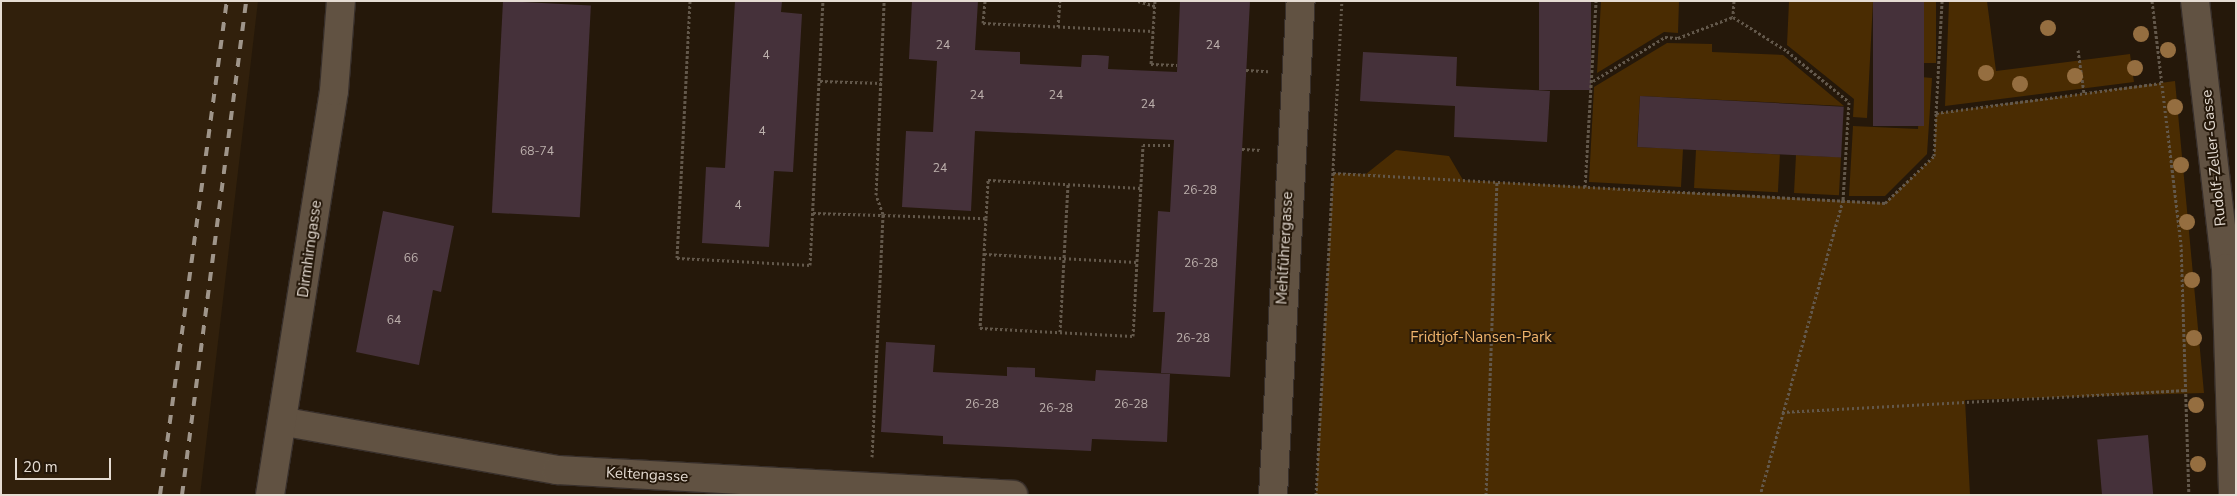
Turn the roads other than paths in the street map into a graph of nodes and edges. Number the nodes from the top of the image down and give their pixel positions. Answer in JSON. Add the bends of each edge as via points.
{"nodes":[{"id":1,"x":341,"y":1,"type":"edge"},
{"id":2,"x":1302,"y":1,"type":"edge"},
{"id":3,"x":2195,"y":1,"type":"edge"},
{"id":4,"x":285,"y":422,"type":"junction"},
{"id":5,"x":270,"y":495,"type":"edge"},
{"id":6,"x":1012,"y":495,"type":"edge"},
{"id":7,"x":1273,"y":495,"type":"edge"},
{"id":8,"x":2233,"y":495,"type":"edge"}],
"edges":[{"from":1,"to":4,"type":"street","name":"Dirmhirngasse","via":[[334,91]]},
{"from":2,"to":7,"type":"street","name":"Mehlführergasse"},
{"from":3,"to":8,"type":"street","name":"Rudolf-Zeller-Gasse","via":[[2226,268]]},
{"from":4,"to":5,"type":"street","name":"Dirmhirngasse"},
{"from":4,"to":6,"type":"street","name":"Keltengasse","via":[[557,470]]}]}
